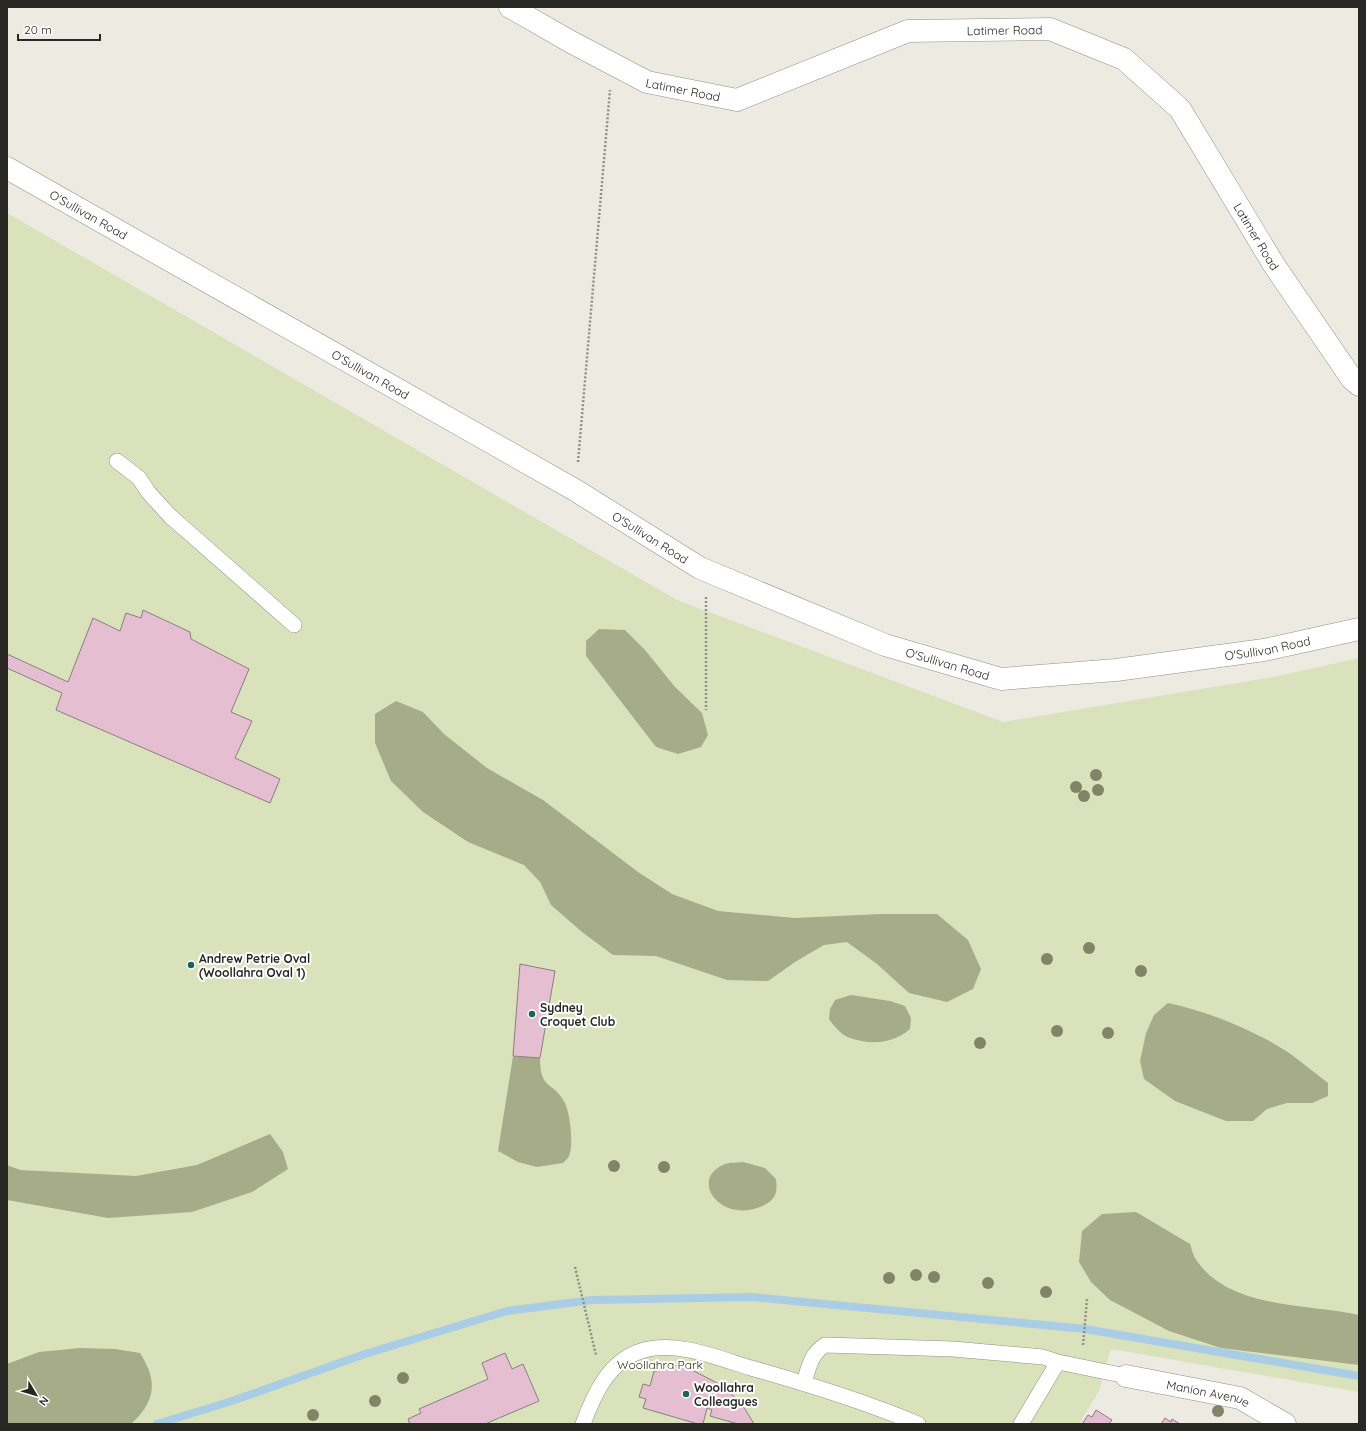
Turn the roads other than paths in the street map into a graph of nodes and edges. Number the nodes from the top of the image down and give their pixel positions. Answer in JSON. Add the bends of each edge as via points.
{"nodes":[{"id":1,"x":510,"y":7,"type":"edge"},
{"id":2,"x":7,"y":168,"type":"edge"},
{"id":3,"x":1359,"y":385,"type":"edge"},
{"id":4,"x":118,"y":461,"type":"dead end"},
{"id":5,"x":294,"y":625,"type":"dead end"},
{"id":6,"x":1359,"y":629,"type":"edge"},
{"id":7,"x":1058,"y":1362,"type":"junction"},
{"id":8,"x":1126,"y":1376,"type":"joint"},
{"id":9,"x":804,"y":1383,"type":"junction"},
{"id":10,"x":583,"y":1424,"type":"edge"},
{"id":11,"x":918,"y":1424,"type":"edge"},
{"id":12,"x":1021,"y":1424,"type":"edge"},
{"id":13,"x":1285,"y":1424,"type":"edge"}],
"edges":[{"from":1,"to":3,"type":"main road","name":"Latimer Road","via":[[647,82],[737,100],[908,31],[1050,29],[1124,59],[1180,109],[1274,265],[1352,379]]},
{"from":2,"to":6,"type":"main road","name":"O'Sullivan Road","via":[[576,490],[706,570],[886,645],[1001,679],[1116,670],[1264,650]]},
{"from":4,"to":5,"type":"lane","via":[[139,478],[170,516]]},
{"from":7,"to":8,"type":"lane"},
{"from":7,"to":9,"type":"lane","via":[[1043,1357],[953,1350],[825,1345],[816,1351],[810,1360]]},
{"from":7,"to":12,"type":"lane"},
{"from":8,"to":13,"type":"main road","name":"Manion Avenue","via":[[1240,1398]]},
{"from":9,"to":10,"type":"lane","via":[[692,1351],[662,1347],[625,1358],[604,1380],[593,1398]]},
{"from":9,"to":11,"type":"lane","via":[[875,1405]]}]}
